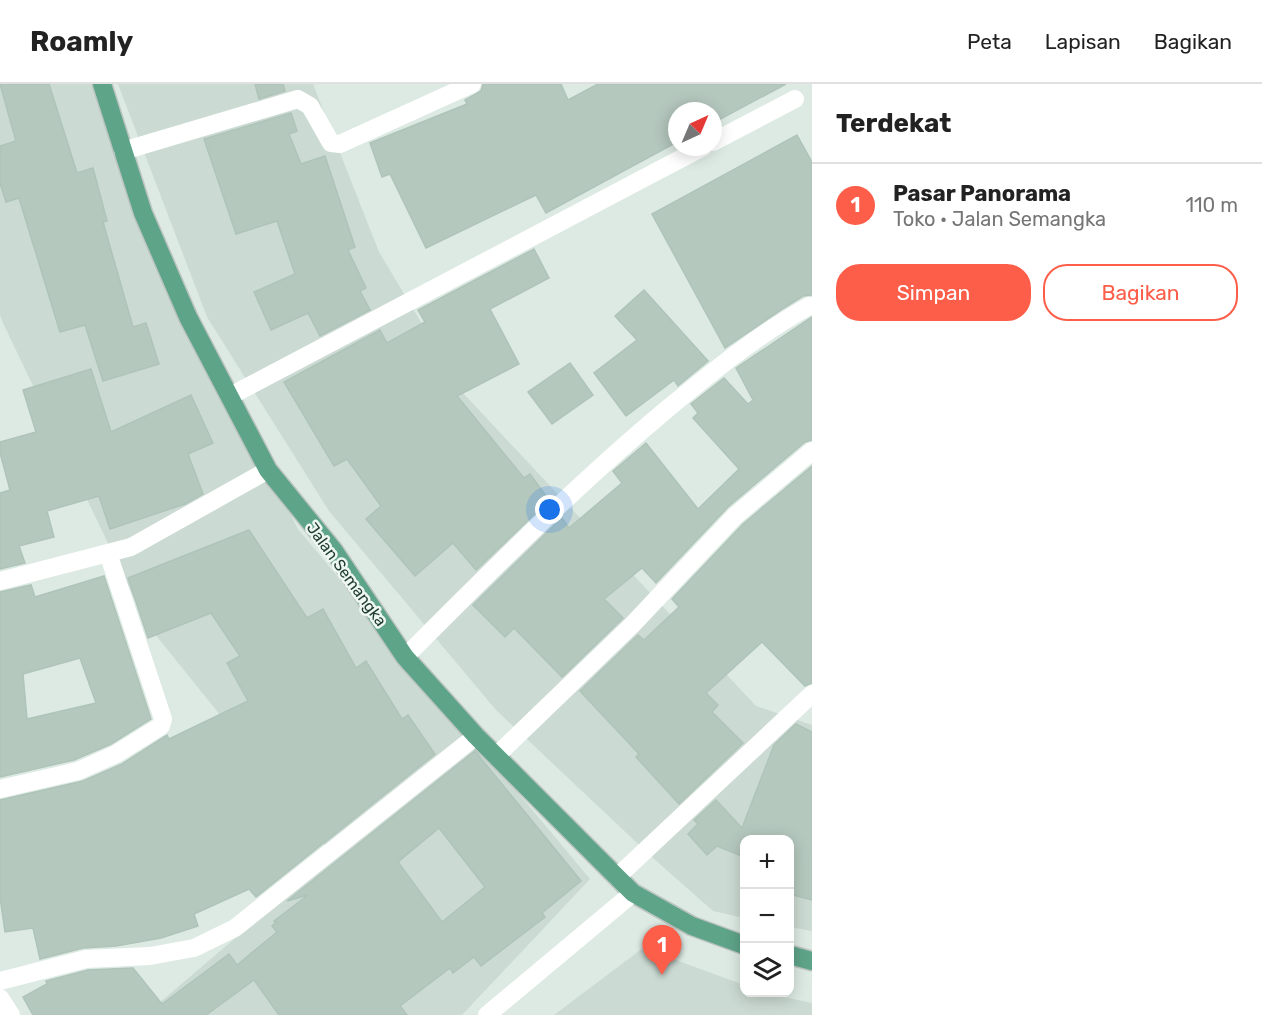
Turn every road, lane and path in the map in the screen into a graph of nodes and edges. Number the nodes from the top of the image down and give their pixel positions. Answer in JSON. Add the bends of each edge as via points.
{"nodes":[{"id":1,"x":102,"y":84,"type":"edge"},
{"id":2,"x":472,"y":84,"type":"edge"},
{"id":3,"x":795,"y":99,"type":"dead end"},
{"id":4,"x":722,"y":137,"type":"edge"},
{"id":5,"x":123,"y":151,"type":"junction"},
{"id":6,"x":686,"y":156,"type":"edge"},
{"id":7,"x":809,"y":306,"type":"dead end"},
{"id":8,"x":230,"y":396,"type":"junction"},
{"id":9,"x":812,"y":451,"type":"edge"},
{"id":10,"x":268,"y":470,"type":"junction"},
{"id":11,"x":108,"y":553,"type":"junction"},
{"id":12,"x":0,"y":581,"type":"edge"},
{"id":13,"x":405,"y":657,"type":"junction"},
{"id":14,"x":812,"y":694,"type":"edge"},
{"id":15,"x":476,"y":736,"type":"junction"},
{"id":16,"x":496,"y":756,"type":"junction"},
{"id":17,"x":0,"y":789,"type":"edge"},
{"id":18,"x":617,"y":877,"type":"junction"},
{"id":19,"x":633,"y":892,"type":"junction"},
{"id":20,"x":740,"y":944,"type":"edge"},
{"id":21,"x":794,"y":956,"type":"edge"},
{"id":22,"x":812,"y":961,"type":"edge"},
{"id":23,"x":0,"y":981,"type":"edge"},
{"id":24,"x":0,"y":998,"type":"edge"},
{"id":25,"x":11,"y":1015,"type":"edge"},
{"id":26,"x":487,"y":1015,"type":"edge"}],
"edges":[{"from":1,"to":5,"type":"main road","name":"Jalan Semangka"},
{"from":2,"to":5,"type":"street","via":[[340,144],[331,143],[310,106],[298,99]]},
{"from":3,"to":4,"type":"street"},
{"from":5,"to":8,"type":"main road","name":"Jalan Semangka","via":[[143,213],[188,317]]},
{"from":6,"to":8,"type":"street"},
{"from":7,"to":13,"type":"street","via":[[768,329],[716,368],[627,443]]},
{"from":8,"to":10,"type":"main road","name":"Jalan Semangka"},
{"from":9,"to":16,"type":"street","via":[[735,516],[632,625]]},
{"from":10,"to":11,"type":"street","via":[[131,547]]},
{"from":10,"to":13,"type":"main road","name":"Jalan Semangka","via":[[334,551]]},
{"from":11,"to":12,"type":"street"},
{"from":11,"to":17,"type":"street","via":[[163,719],[161,726],[116,754],[78,771]]},
{"from":13,"to":15,"type":"main road","name":"Jalan Semangka"},
{"from":14,"to":18,"type":"street"},
{"from":15,"to":16,"type":"main road","name":"Jalan Semangka"},
{"from":15,"to":23,"type":"street","via":[[234,928],[194,948],[150,956],[86,959]]},
{"from":16,"to":18,"type":"main road","name":"Jalan Semangka"},
{"from":18,"to":19,"type":"main road","name":"Jalan Semangka"},
{"from":19,"to":20,"type":"main road","name":"Jalan Semangka","via":[[692,926]]},
{"from":19,"to":26,"type":"street"},
{"from":21,"to":22,"type":"main road"},
{"from":24,"to":25,"type":"street"}]}
